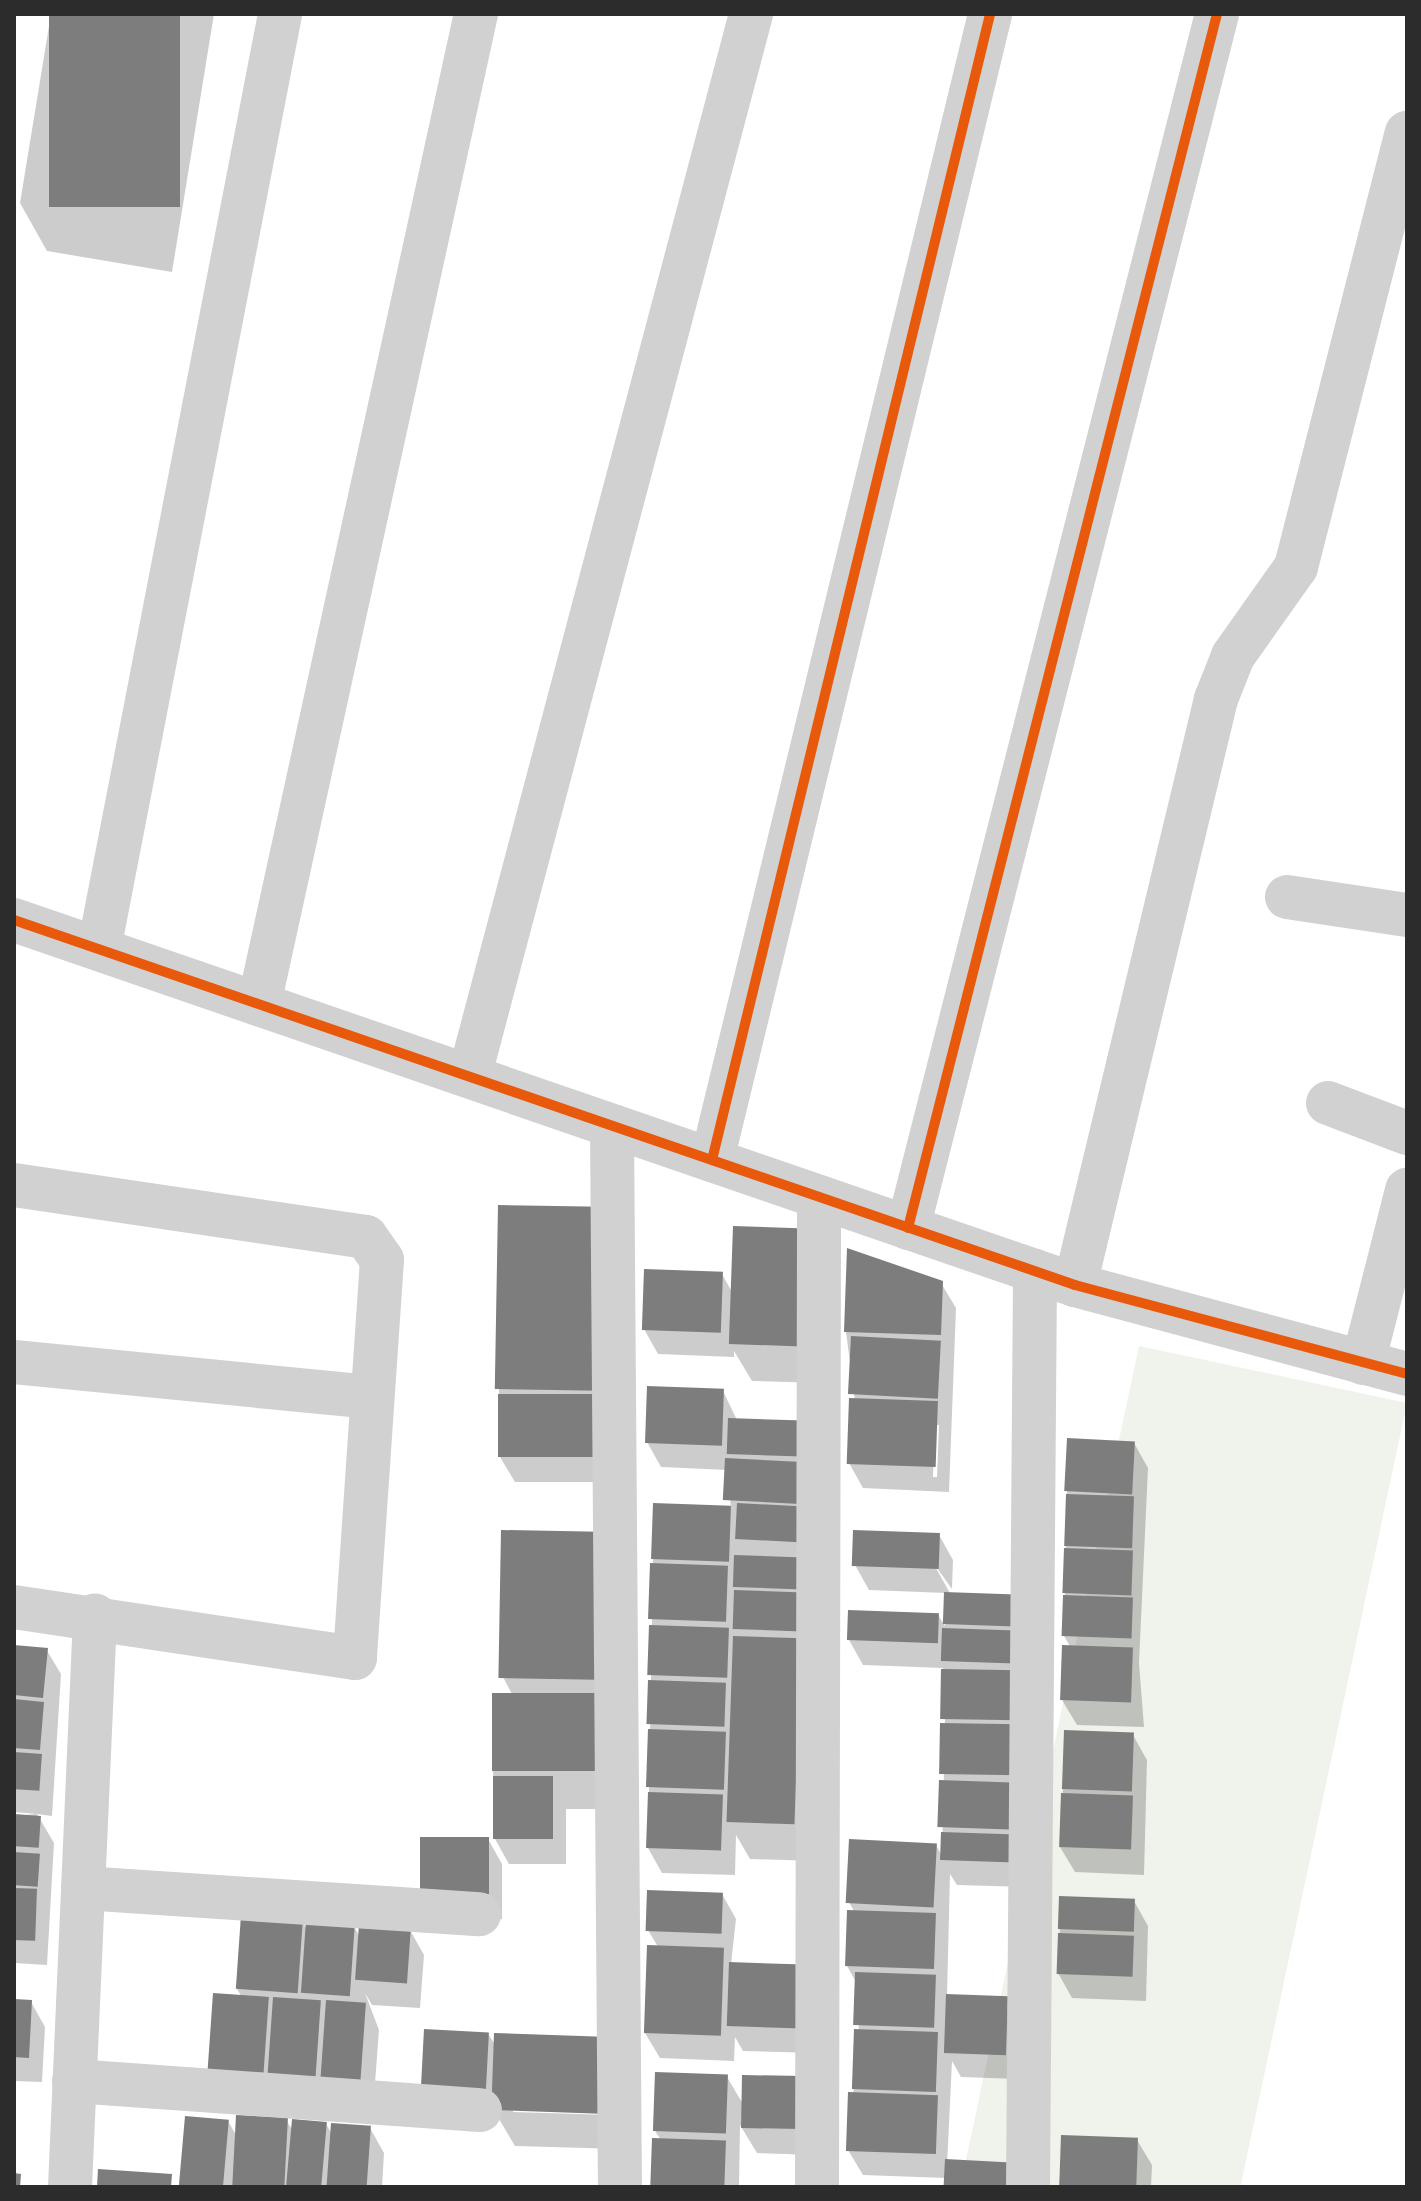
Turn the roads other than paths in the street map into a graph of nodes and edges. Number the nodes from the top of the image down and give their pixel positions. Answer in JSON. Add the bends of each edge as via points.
{"nodes":[{"id":1,"x":280,"y":14,"type":"edge"},
{"id":2,"x":476,"y":14,"type":"edge"},
{"id":3,"x":751,"y":14,"type":"edge"},
{"id":4,"x":990,"y":14,"type":"edge"},
{"id":5,"x":1217,"y":14,"type":"edge"},
{"id":6,"x":1407,"y":133,"type":"edge"},
{"id":7,"x":1287,"y":897,"type":"dead end"},
{"id":8,"x":1407,"y":915,"type":"edge"},
{"id":9,"x":14,"y":920,"type":"edge"},
{"id":10,"x":99,"y":949,"type":"junction"},
{"id":11,"x":259,"y":1004,"type":"junction"},
{"id":12,"x":470,"y":1074,"type":"junction"},
{"id":13,"x":1328,"y":1103,"type":"dead end"},
{"id":14,"x":612,"y":1126,"type":"junction"},
{"id":15,"x":1407,"y":1133,"type":"edge"},
{"id":16,"x":712,"y":1160,"type":"junction"},
{"id":17,"x":14,"y":1185,"type":"edge"},
{"id":18,"x":1407,"y":1190,"type":"edge"},
{"id":19,"x":819,"y":1197,"type":"junction"},
{"id":20,"x":908,"y":1228,"type":"junction"},
{"id":21,"x":1055,"y":1278,"type":"junction"},
{"id":22,"x":14,"y":1362,"type":"edge"},
{"id":23,"x":1363,"y":1363,"type":"junction"},
{"id":24,"x":1407,"y":1374,"type":"edge"},
{"id":25,"x":370,"y":1397,"type":"junction"},
{"id":26,"x":14,"y":1607,"type":"edge"},
{"id":27,"x":95,"y":1616,"type":"junction"},
{"id":28,"x":83,"y":1888,"type":"junction"},
{"id":29,"x":479,"y":1914,"type":"dead end"},
{"id":30,"x":74,"y":2081,"type":"junction"},
{"id":31,"x":480,"y":2110,"type":"dead end"},
{"id":32,"x":70,"y":2187,"type":"edge"},
{"id":33,"x":620,"y":2187,"type":"edge"},
{"id":34,"x":817,"y":2187,"type":"edge"},
{"id":35,"x":1028,"y":2187,"type":"edge"}],
"edges":[{"from":1,"to":10,"type":"street"},
{"from":2,"to":11,"type":"street"},
{"from":3,"to":12,"type":"street"},
{"from":4,"to":16,"type":"street"},
{"from":5,"to":20,"type":"street"},
{"from":6,"to":21,"type":"street","via":[[1296,567],[1233,656],[1216,699]]},
{"from":7,"to":8,"type":"street"},
{"from":9,"to":10,"type":"street"},
{"from":10,"to":11,"type":"street"},
{"from":11,"to":12,"type":"street"},
{"from":12,"to":14,"type":"street"},
{"from":13,"to":15,"type":"street"},
{"from":14,"to":16,"type":"street"},
{"from":14,"to":33,"type":"street"},
{"from":16,"to":19,"type":"street"},
{"from":17,"to":25,"type":"street","via":[[366,1237],[382,1260]]},
{"from":18,"to":23,"type":"street"},
{"from":19,"to":20,"type":"street"},
{"from":19,"to":34,"type":"street"},
{"from":20,"to":21,"type":"street"},
{"from":21,"to":23,"type":"street"},
{"from":21,"to":35,"type":"street"},
{"from":22,"to":25,"type":"street"},
{"from":23,"to":24,"type":"street"},
{"from":25,"to":27,"type":"street","via":[[355,1658]]},
{"from":26,"to":27,"type":"street"},
{"from":27,"to":28,"type":"street"},
{"from":28,"to":29,"type":"street"},
{"from":28,"to":30,"type":"street"},
{"from":30,"to":31,"type":"street"},
{"from":30,"to":32,"type":"street"}]}
